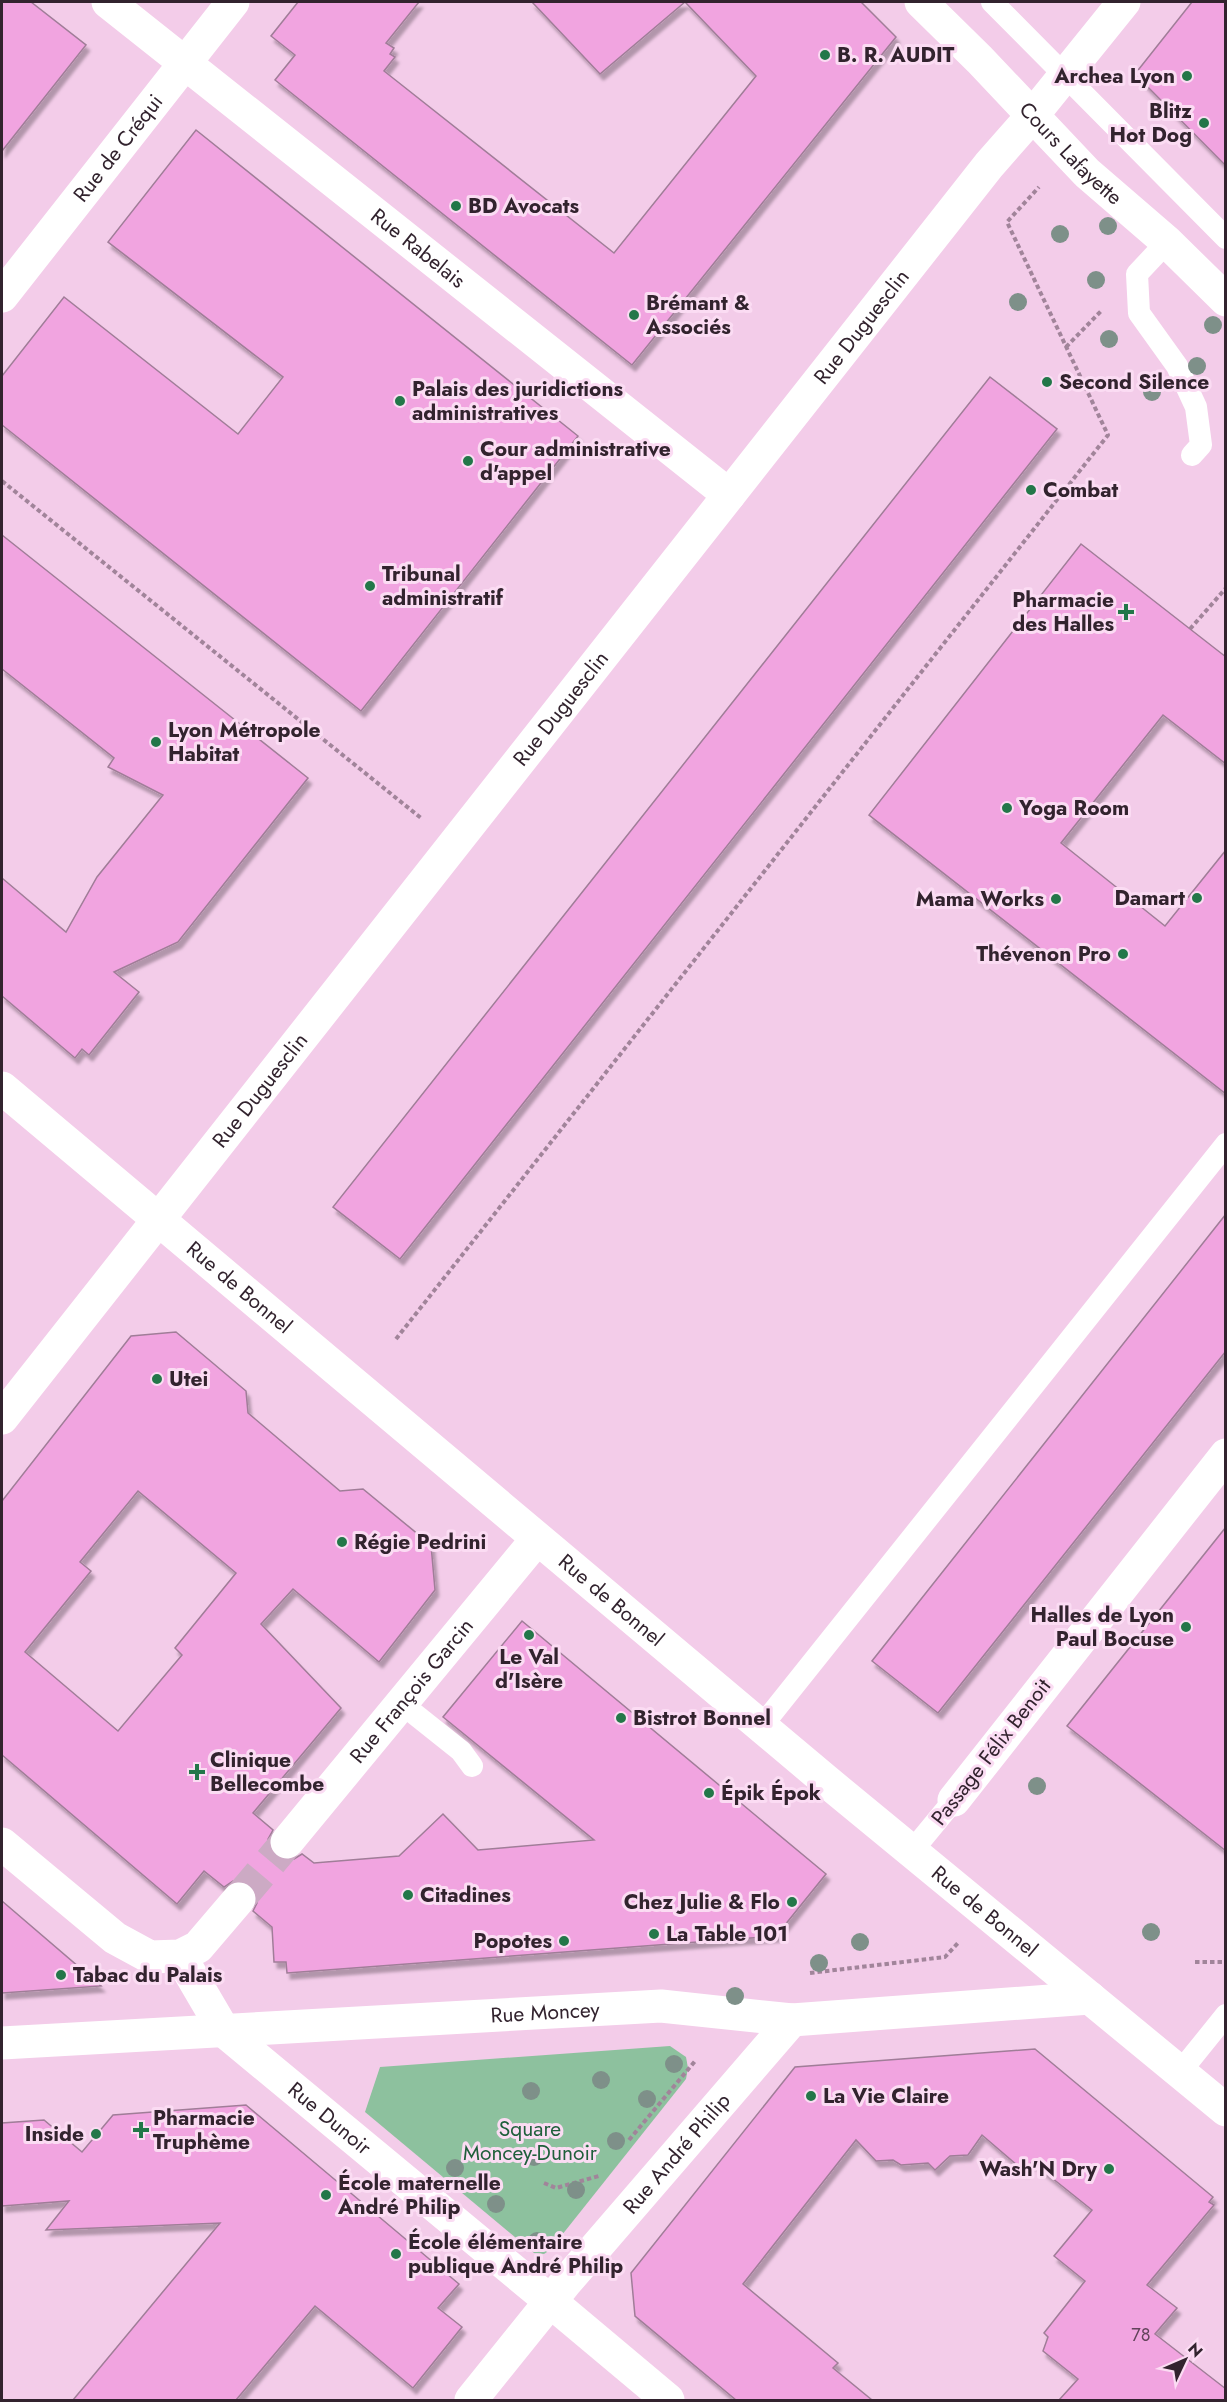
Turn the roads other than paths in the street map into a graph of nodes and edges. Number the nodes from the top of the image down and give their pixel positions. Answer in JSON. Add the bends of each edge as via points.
{"nodes":[{"id":1,"x":108,"y":2,"type":"edge"},
{"id":2,"x":233,"y":2,"type":"edge"},
{"id":3,"x":921,"y":2,"type":"edge"},
{"id":4,"x":992,"y":2,"type":"edge"},
{"id":5,"x":1124,"y":2,"type":"edge"},
{"id":6,"x":185,"y":62,"type":"junction"},
{"id":7,"x":1063,"y":75,"type":"junction"},
{"id":8,"x":1032,"y":116,"type":"junction"},
{"id":9,"x":1226,"y":238,"type":"edge"},
{"id":10,"x":1167,"y":242,"type":"junction"},
{"id":11,"x":2,"y":296,"type":"edge"},
{"id":12,"x":1226,"y":300,"type":"edge"},
{"id":13,"x":1192,"y":455,"type":"dead end"},
{"id":14,"x":729,"y":495,"type":"junction"},
{"id":15,"x":2,"y":1088,"type":"edge"},
{"id":16,"x":1226,"y":1143,"type":"edge"},
{"id":17,"x":159,"y":1221,"type":"junction"},
{"id":18,"x":2,"y":1418,"type":"edge"},
{"id":19,"x":1226,"y":1455,"type":"edge"},
{"id":20,"x":537,"y":1539,"type":"junction"},
{"id":21,"x":402,"y":1704,"type":"junction"},
{"id":22,"x":761,"y":1727,"type":"junction"},
{"id":23,"x":472,"y":1766,"type":"dead end"},
{"id":24,"x":954,"y":1800,"type":"joint"},
{"id":25,"x":287,"y":1842,"type":"tunnel mouth"},
{"id":26,"x":2,"y":1844,"type":"edge"},
{"id":27,"x":912,"y":1851,"type":"junction"},
{"id":28,"x":239,"y":1899,"type":"tunnel mouth"},
{"id":29,"x":180,"y":1956,"type":"junction"},
{"id":30,"x":1090,"y":1998,"type":"junction"},
{"id":31,"x":1226,"y":2015,"type":"edge"},
{"id":32,"x":792,"y":2020,"type":"junction"},
{"id":33,"x":224,"y":2031,"type":"junction"},
{"id":34,"x":2,"y":2043,"type":"edge"},
{"id":35,"x":1180,"y":2072,"type":"junction"},
{"id":36,"x":1226,"y":2110,"type":"edge"},
{"id":37,"x":550,"y":2301,"type":"junction"},
{"id":38,"x":471,"y":2400,"type":"edge"},
{"id":39,"x":668,"y":2400,"type":"edge"}],
"edges":[{"from":1,"to":6,"type":"street","name":"Rue Rabelais"},
{"from":2,"to":6,"type":"street","name":"Rue de Créqui"},
{"from":3,"to":8,"type":"street","name":"Cours Lafayette"},
{"from":4,"to":7,"type":"lane"},
{"from":5,"to":7,"type":"street","name":"Rue Duguesclin"},
{"from":6,"to":11,"type":"street","name":"Rue de Créqui"},
{"from":6,"to":14,"type":"street","name":"Rue Rabelais"},
{"from":7,"to":8,"type":"street","name":"Rue Duguesclin"},
{"from":7,"to":9,"type":"lane"},
{"from":8,"to":10,"type":"street","name":"Cours Lafayette","via":[[1087,173]]},
{"from":8,"to":14,"type":"street","name":"Rue Duguesclin"},
{"from":10,"to":12,"type":"street","name":"Cours Lafayette"},
{"from":10,"to":13,"type":"lane","via":[[1137,274],[1139,313],[1177,366],[1196,407],[1202,445]]},
{"from":14,"to":17,"type":"street","name":"Rue Duguesclin"},
{"from":15,"to":17,"type":"street","name":"Rue de Bonnel"},
{"from":16,"to":22,"type":"lane"},
{"from":17,"to":18,"type":"street","name":"Rue Duguesclin"},
{"from":17,"to":20,"type":"street","name":"Rue de Bonnel"},
{"from":19,"to":24,"type":"street","name":"Passage Félix Benoit"},
{"from":20,"to":21,"type":"street","name":"Rue François Garcin"},
{"from":20,"to":22,"type":"street","name":"Rue de Bonnel"},
{"from":21,"to":23,"type":"lane","via":[[461,1751]]},
{"from":21,"to":25,"type":"street","name":"Rue François Garcin"},
{"from":22,"to":27,"type":"street","name":"Rue de Bonnel"},
{"from":24,"to":27,"type":"lane","name":"Passage Félix Benoit"},
{"from":26,"to":29,"type":"street","via":[[114,1938],[150,1957]]},
{"from":27,"to":30,"type":"street","name":"Rue de Bonnel"},
{"from":28,"to":29,"type":"street","via":[[198,1947]]},
{"from":29,"to":33,"type":"street","name":"Rue Dunoir"},
{"from":30,"to":32,"type":"street","name":"Rue Moncey"},
{"from":30,"to":35,"type":"street","name":"Rue de Bonnel"},
{"from":31,"to":35,"type":"lane"},
{"from":32,"to":33,"type":"street","name":"Rue Moncey","via":[[661,2006]]},
{"from":32,"to":37,"type":"street","name":"Rue André Philip"},
{"from":33,"to":34,"type":"street","name":"Rue Moncey"},
{"from":33,"to":37,"type":"street","name":"Rue Dunoir"},
{"from":35,"to":36,"type":"street","name":"Rue de Bonnel"},
{"from":37,"to":38,"type":"street","name":"Rue André Philip"},
{"from":37,"to":39,"type":"street","name":"Rue Dunoir"}]}
